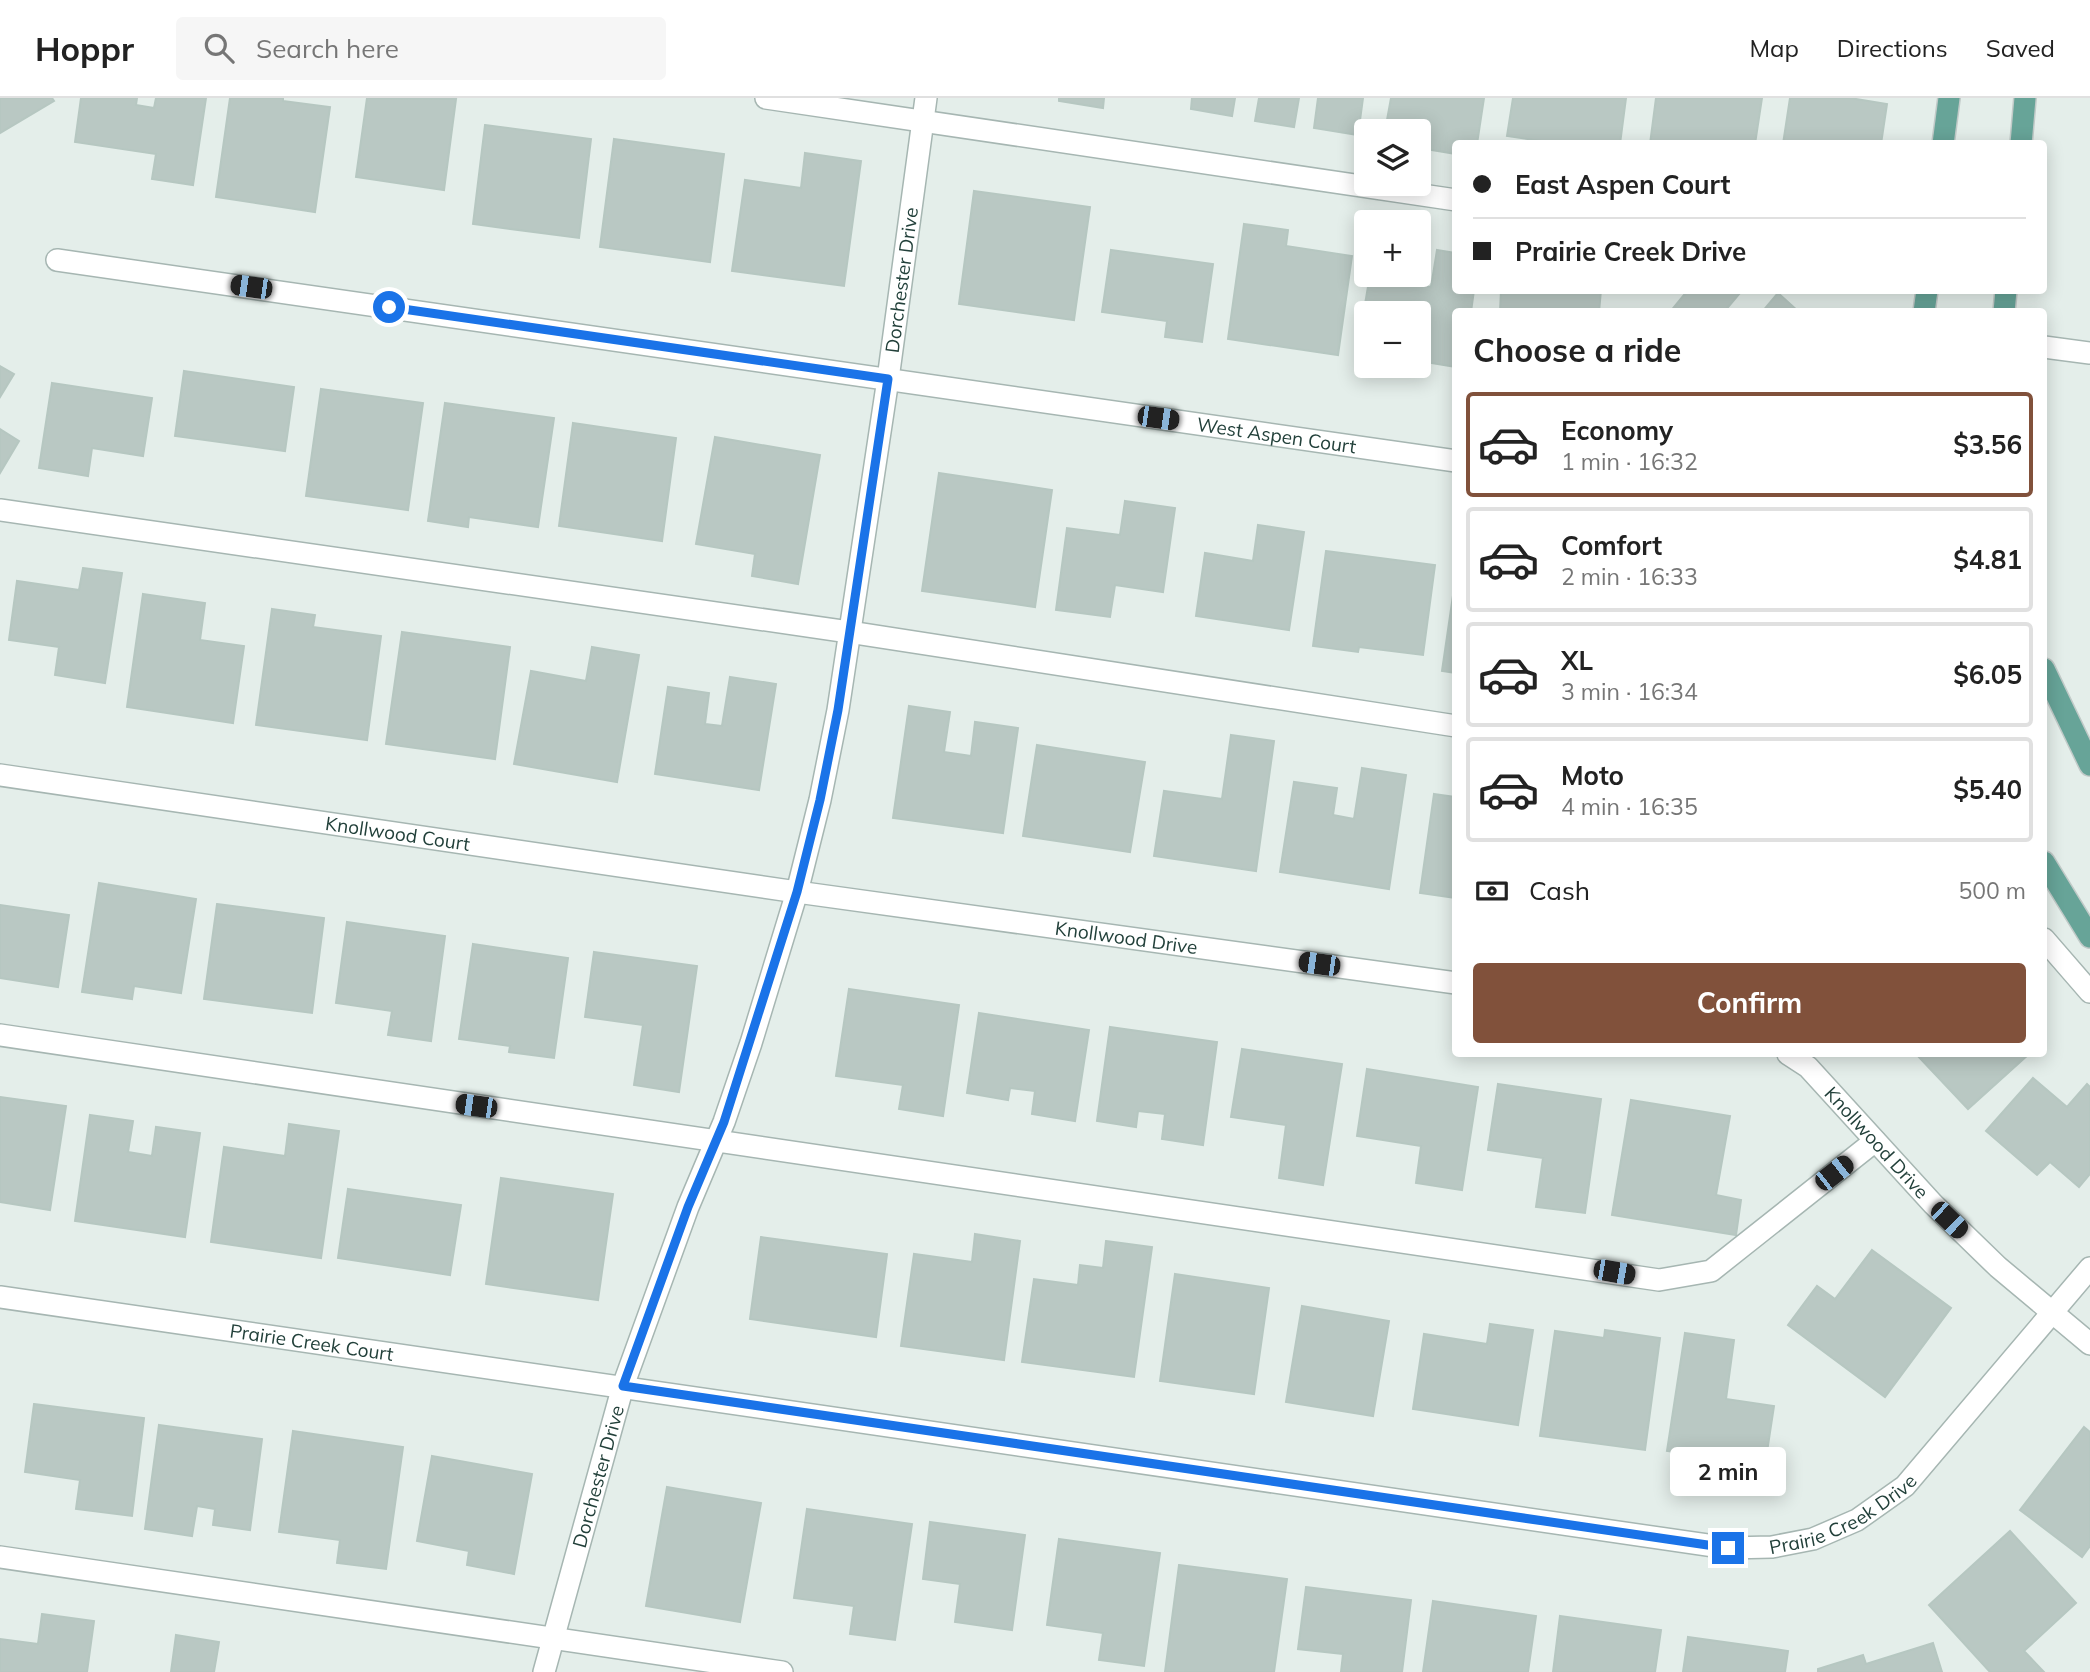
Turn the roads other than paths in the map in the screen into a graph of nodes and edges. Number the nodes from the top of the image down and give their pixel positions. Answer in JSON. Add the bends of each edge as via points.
{"nodes":[{"id":1,"x":766,"y":98,"type":"edge"},
{"id":2,"x":926,"y":98,"type":"edge"},
{"id":3,"x":1949,"y":98,"type":"edge"},
{"id":4,"x":2025,"y":98,"type":"edge"},
{"id":5,"x":923,"y":120,"type":"junction"},
{"id":6,"x":1944,"y":140,"type":"edge"},
{"id":7,"x":2021,"y":140,"type":"edge"},
{"id":8,"x":1452,"y":199,"type":"edge"},
{"id":9,"x":57,"y":260,"type":"dead end"},
{"id":10,"x":2047,"y":347,"type":"edge"},
{"id":11,"x":2090,"y":354,"type":"edge"},
{"id":12,"x":888,"y":379,"type":"junction"},
{"id":13,"x":1452,"y":460,"type":"edge"},
{"id":14,"x":0,"y":510,"type":"edge"},
{"id":15,"x":849,"y":632,"type":"junction"},
{"id":16,"x":2047,"y":675,"type":"edge"},
{"id":17,"x":1452,"y":725,"type":"edge"},
{"id":18,"x":2090,"y":765,"type":"edge"},
{"id":19,"x":0,"y":775,"type":"edge"},
{"id":20,"x":2047,"y":867,"type":"edge"},
{"id":21,"x":797,"y":892,"type":"junction"},
{"id":22,"x":2090,"y":937,"type":"edge"},
{"id":23,"x":2047,"y":942,"type":"edge"},
{"id":24,"x":1452,"y":982,"type":"edge"},
{"id":25,"x":2090,"y":992,"type":"edge"},
{"id":26,"x":0,"y":1035,"type":"edge"},
{"id":27,"x":1793,"y":1057,"type":"edge"},
{"id":28,"x":1875,"y":1141,"type":"junction"},
{"id":29,"x":716,"y":1142,"type":"junction"},
{"id":30,"x":2090,"y":1268,"type":"edge"},
{"id":31,"x":0,"y":1297,"type":"edge"},
{"id":32,"x":2052,"y":1313,"type":"junction"},
{"id":33,"x":2090,"y":1344,"type":"edge"},
{"id":34,"x":623,"y":1386,"type":"junction"},
{"id":35,"x":0,"y":1557,"type":"edge"},
{"id":36,"x":551,"y":1640,"type":"junction"},
{"id":37,"x":544,"y":1672,"type":"edge"},
{"id":38,"x":782,"y":1672,"type":"edge"}],
"edges":[{"from":1,"to":5,"type":"street"},
{"from":2,"to":5,"type":"street","name":"Dorchester Drive"},
{"from":3,"to":6,"type":"main road"},
{"from":4,"to":7,"type":"main road"},
{"from":5,"to":8,"type":"street"},
{"from":5,"to":12,"type":"street","name":"Dorchester Drive"},
{"from":9,"to":12,"type":"street","name":"West Aspen Court"},
{"from":10,"to":11,"type":"street"},
{"from":12,"to":13,"type":"street","name":"West Aspen Court"},
{"from":12,"to":15,"type":"street","name":"Dorchester Drive"},
{"from":14,"to":15,"type":"street"},
{"from":15,"to":17,"type":"street"},
{"from":15,"to":21,"type":"street","name":"Dorchester Drive","via":[[820,800]]},
{"from":16,"to":18,"type":"main road"},
{"from":19,"to":21,"type":"street","name":"Knollwood Court"},
{"from":20,"to":22,"type":"main road"},
{"from":21,"to":24,"type":"street","name":"Knollwood Drive"},
{"from":21,"to":29,"type":"street","name":"Dorchester Drive"},
{"from":23,"to":25,"type":"street"},
{"from":26,"to":29,"type":"street"},
{"from":27,"to":28,"type":"street","name":"Knollwood Drive","via":[[1808,1067]]},
{"from":28,"to":29,"type":"street","via":[[1711,1271],[1659,1280]]},
{"from":28,"to":32,"type":"street","name":"Knollwood Drive","via":[[1942,1213]]},
{"from":29,"to":34,"type":"street","name":"Dorchester Drive"},
{"from":30,"to":32,"type":"street","name":"Prairie Creek Drive"},
{"from":31,"to":34,"type":"street","name":"Prairie Creek Court"},
{"from":32,"to":33,"type":"street","name":"Knollwood Drive"},
{"from":32,"to":34,"type":"street","name":"Prairie Creek Drive","via":[[1905,1486],[1857,1520],[1813,1539],[1772,1546],[1728,1548]]},
{"from":34,"to":36,"type":"street","name":"Dorchester Drive"},
{"from":35,"to":36,"type":"street"},
{"from":36,"to":37,"type":"street","name":"Dorchester Drive"},
{"from":36,"to":38,"type":"street"}]}
